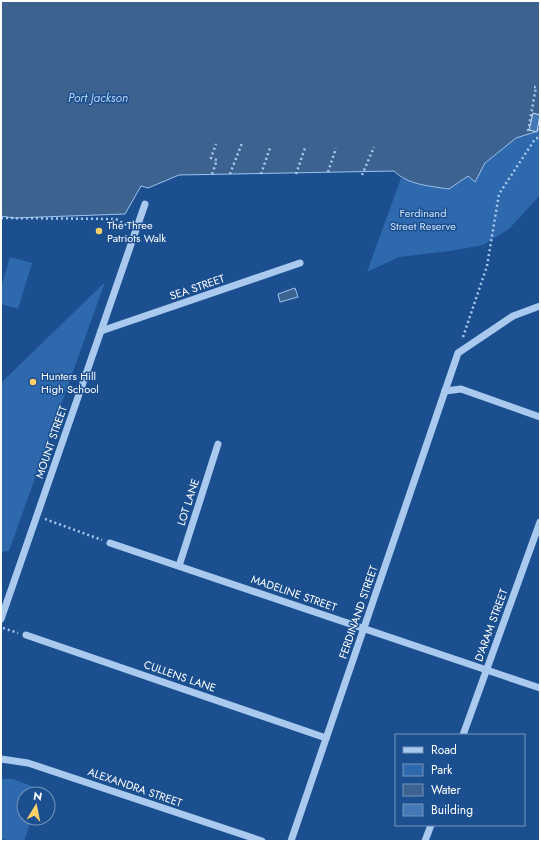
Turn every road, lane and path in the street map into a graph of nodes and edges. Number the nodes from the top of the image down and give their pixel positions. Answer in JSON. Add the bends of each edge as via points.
{"nodes":[{"id":1,"x":534,"y":87,"type":"dead end"},
{"id":2,"x":528,"y":131,"type":"dead end"},
{"id":3,"x":540,"y":137,"type":"edge"},
{"id":4,"x":242,"y":143,"type":"dead end"},
{"id":5,"x":216,"y":144,"type":"dead end"},
{"id":6,"x":270,"y":148,"type":"dead end"},
{"id":7,"x":305,"y":148,"type":"dead end"},
{"id":8,"x":336,"y":148,"type":"dead end"},
{"id":9,"x":374,"y":148,"type":"dead end"},
{"id":10,"x":328,"y":172,"type":"dead end"},
{"id":11,"x":212,"y":174,"type":"dead end"},
{"id":12,"x":230,"y":174,"type":"dead end"},
{"id":13,"x":261,"y":174,"type":"dead end"},
{"id":14,"x":296,"y":174,"type":"dead end"},
{"id":15,"x":362,"y":175,"type":"dead end"},
{"id":16,"x":145,"y":204,"type":"dead end"},
{"id":17,"x":1,"y":218,"type":"edge"},
{"id":18,"x":136,"y":231,"type":"junction"},
{"id":19,"x":300,"y":263,"type":"dead end"},
{"id":20,"x":540,"y":306,"type":"edge"},
{"id":21,"x":101,"y":331,"type":"junction"},
{"id":22,"x":464,"y":334,"type":"dead end"},
{"id":23,"x":445,"y":391,"type":"junction"},
{"id":24,"x":540,"y":417,"type":"edge"},
{"id":25,"x":218,"y":444,"type":"dead end"},
{"id":26,"x":37,"y":516,"type":"junction"},
{"id":27,"x":540,"y":522,"type":"edge"},
{"id":28,"x":110,"y":543,"type":"joint"},
{"id":29,"x":179,"y":566,"type":"junction"},
{"id":30,"x":1,"y":618,"type":"edge"},
{"id":31,"x":1,"y":628,"type":"edge"},
{"id":32,"x":364,"y":628,"type":"junction"},
{"id":33,"x":26,"y":635,"type":"joint"},
{"id":34,"x":487,"y":670,"type":"junction"},
{"id":35,"x":540,"y":688,"type":"edge"},
{"id":36,"x":463,"y":734,"type":"edge"},
{"id":37,"x":326,"y":738,"type":"junction"},
{"id":38,"x":1,"y":759,"type":"edge"},
{"id":39,"x":431,"y":826,"type":"edge"},
{"id":40,"x":262,"y":841,"type":"edge"},
{"id":41,"x":291,"y":841,"type":"edge"},
{"id":42,"x":425,"y":841,"type":"edge"}],
"edges":[{"from":1,"to":2,"type":"path"},
{"from":3,"to":22,"type":"path","via":[[535,139],[499,194],[487,266]]},
{"from":4,"to":12,"type":"path"},
{"from":5,"to":11,"type":"path","via":[[211,158],[217,160]]},
{"from":6,"to":13,"type":"path"},
{"from":7,"to":14,"type":"path"},
{"from":8,"to":10,"type":"path"},
{"from":9,"to":15,"type":"path"},
{"from":16,"to":18,"type":"street","name":"MOUNT STREET"},
{"from":17,"to":18,"type":"path","via":[[116,219]]},
{"from":18,"to":21,"type":"street","name":"MOUNT STREET"},
{"from":19,"to":21,"type":"street","name":"SEA STREET"},
{"from":20,"to":23,"type":"street","name":"FERDINAND STREET","via":[[513,316],[458,353]]},
{"from":21,"to":26,"type":"street","name":"MOUNT STREET"},
{"from":23,"to":24,"type":"street","via":[[462,389]]},
{"from":23,"to":32,"type":"street","name":"FERDINAND STREET"},
{"from":25,"to":29,"type":"street","name":"LOT LANE"},
{"from":26,"to":28,"type":"path"},
{"from":26,"to":30,"type":"street","name":"MOUNT STREET"},
{"from":27,"to":34,"type":"street","name":"D'ARAM STREET"},
{"from":28,"to":29,"type":"street","name":"MADELINE STREET"},
{"from":29,"to":32,"type":"street","name":"MADELINE STREET"},
{"from":31,"to":33,"type":"path"},
{"from":32,"to":34,"type":"street","name":"MADELINE STREET"},
{"from":32,"to":37,"type":"street","name":"FERDINAND STREET"},
{"from":33,"to":37,"type":"street","name":"CULLENS LANE"},
{"from":34,"to":35,"type":"street","name":"MADELINE STREET"},
{"from":34,"to":36,"type":"street","name":"D'ARAM STREET"},
{"from":37,"to":41,"type":"street","name":"FERDINAND STREET"},
{"from":38,"to":40,"type":"street","name":"ALEXANDRA STREET","via":[[28,763]]},
{"from":39,"to":42,"type":"street"}]}
